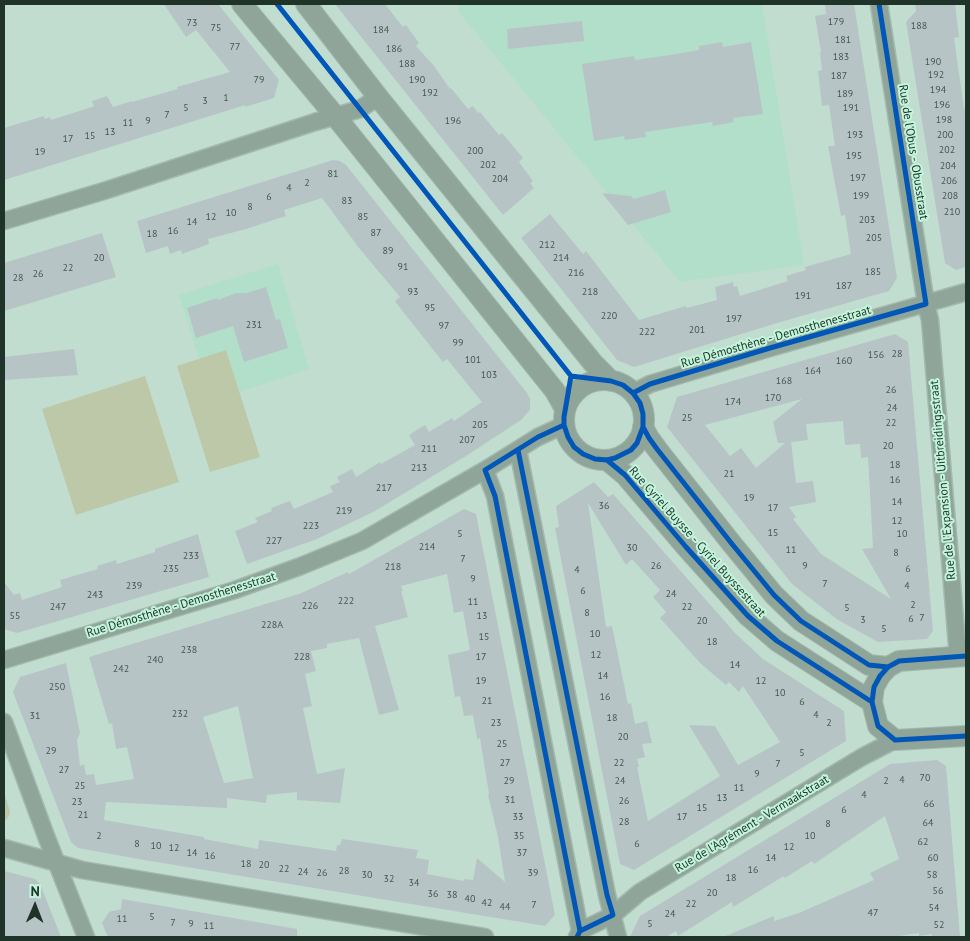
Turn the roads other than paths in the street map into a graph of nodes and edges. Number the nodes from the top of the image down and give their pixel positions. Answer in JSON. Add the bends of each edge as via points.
{"nodes":[{"id":1,"x":242,"y":4,"type":"edge"},
{"id":2,"x":306,"y":4,"type":"edge"},
{"id":3,"x":878,"y":4,"type":"edge"},
{"id":4,"x":378,"y":97,"type":"junction"},
{"id":5,"x":336,"y":117,"type":"junction"},
{"id":6,"x":4,"y":221,"type":"edge"},
{"id":7,"x":966,"y":292,"type":"edge"},
{"id":8,"x":926,"y":304,"type":"junction"},
{"id":9,"x":611,"y":381,"type":"junction"},
{"id":10,"x":633,"y":393,"type":"junction"},
{"id":11,"x":565,"y":418,"type":"junction"},
{"id":12,"x":644,"y":426,"type":"junction"},
{"id":13,"x":518,"y":450,"type":"junction"},
{"id":14,"x":607,"y":460,"type":"junction"},
{"id":15,"x":484,"y":470,"type":"junction"},
{"id":16,"x":962,"y":656,"type":"edge"},
{"id":17,"x":4,"y":660,"type":"edge"},
{"id":18,"x":888,"y":667,"type":"junction"},
{"id":19,"x":872,"y":702,"type":"junction"},
{"id":20,"x":4,"y":722,"type":"edge"},
{"id":21,"x":895,"y":740,"type":"junction"},
{"id":22,"x":966,"y":740,"type":"edge"},
{"id":23,"x":4,"y":848,"type":"edge"},
{"id":24,"x":57,"y":863,"type":"junction"},
{"id":25,"x":613,"y":915,"type":"junction"},
{"id":26,"x":578,"y":934,"type":"edge"},
{"id":27,"x":86,"y":937,"type":"edge"},
{"id":28,"x":485,"y":937,"type":"edge"},
{"id":29,"x":618,"y":937,"type":"edge"}],
"edges":[{"from":1,"to":5,"type":"street"},
{"from":2,"to":4,"type":"street"},
{"from":3,"to":8,"type":"street","name":"Rue de l'Obus - Obusstraat"},
{"from":4,"to":5,"type":"street","via":[[360,110]]},
{"from":4,"to":9,"type":"street","via":[[592,363]]},
{"from":5,"to":6,"type":"street"},
{"from":5,"to":11,"type":"street","via":[[555,391]]},
{"from":7,"to":8,"type":"street","name":"Rue Démosthène - Demosthenesstraat"},
{"from":8,"to":10,"type":"street","name":"Rue Démosthène - Demosthenesstraat","via":[[650,384]]},
{"from":8,"to":16,"type":"street","name":"Rue de l'Expansion - Uitbreidingsstraat"},
{"from":9,"to":10,"type":"street"},
{"from":9,"to":11,"type":"street","via":[[600,380],[579,389],[573,395]]},
{"from":10,"to":12,"type":"street","via":[[644,414]]},
{"from":11,"to":13,"type":"street","name":"Rue Démosthène - Demosthenesstraat"},
{"from":11,"to":14,"type":"street","via":[[568,437],[574,447],[594,459]]},
{"from":12,"to":14,"type":"street","via":[[631,450]]},
{"from":12,"to":18,"type":"street","name":"Rue Cyriel Buysse - Cyriel Buyssestraat","via":[[657,449],[774,595],[801,621],[869,664]]},
{"from":13,"to":15,"type":"street","name":"Rue Démosthène - Demosthenesstraat"},
{"from":13,"to":25,"type":"street"},
{"from":14,"to":19,"type":"street","name":"Rue Cyriel Buysse - Cyriel Buyssestraat","via":[[625,475],[748,616],[777,642]]},
{"from":15,"to":17,"type":"street","name":"Rue Démosthène - Demosthenesstraat","via":[[362,540],[301,566],[235,590]]},
{"from":15,"to":26,"type":"street","via":[[495,496],[575,900]]},
{"from":16,"to":18,"type":"street","via":[[899,661]]},
{"from":18,"to":19,"type":"street","via":[[874,687]]},
{"from":19,"to":21,"type":"street","via":[[878,726]]},
{"from":20,"to":24,"type":"street"},
{"from":21,"to":22,"type":"street"},
{"from":21,"to":25,"type":"street","name":"Rue de l'Agrément - Vermaakstraat","via":[[640,892]]},
{"from":23,"to":24,"type":"street"},
{"from":24,"to":27,"type":"street"},
{"from":24,"to":28,"type":"street","via":[[82,870]]},
{"from":25,"to":26,"type":"street","name":"Rue de l'Agrément - Vermaakstraat"},
{"from":25,"to":29,"type":"street"}]}
